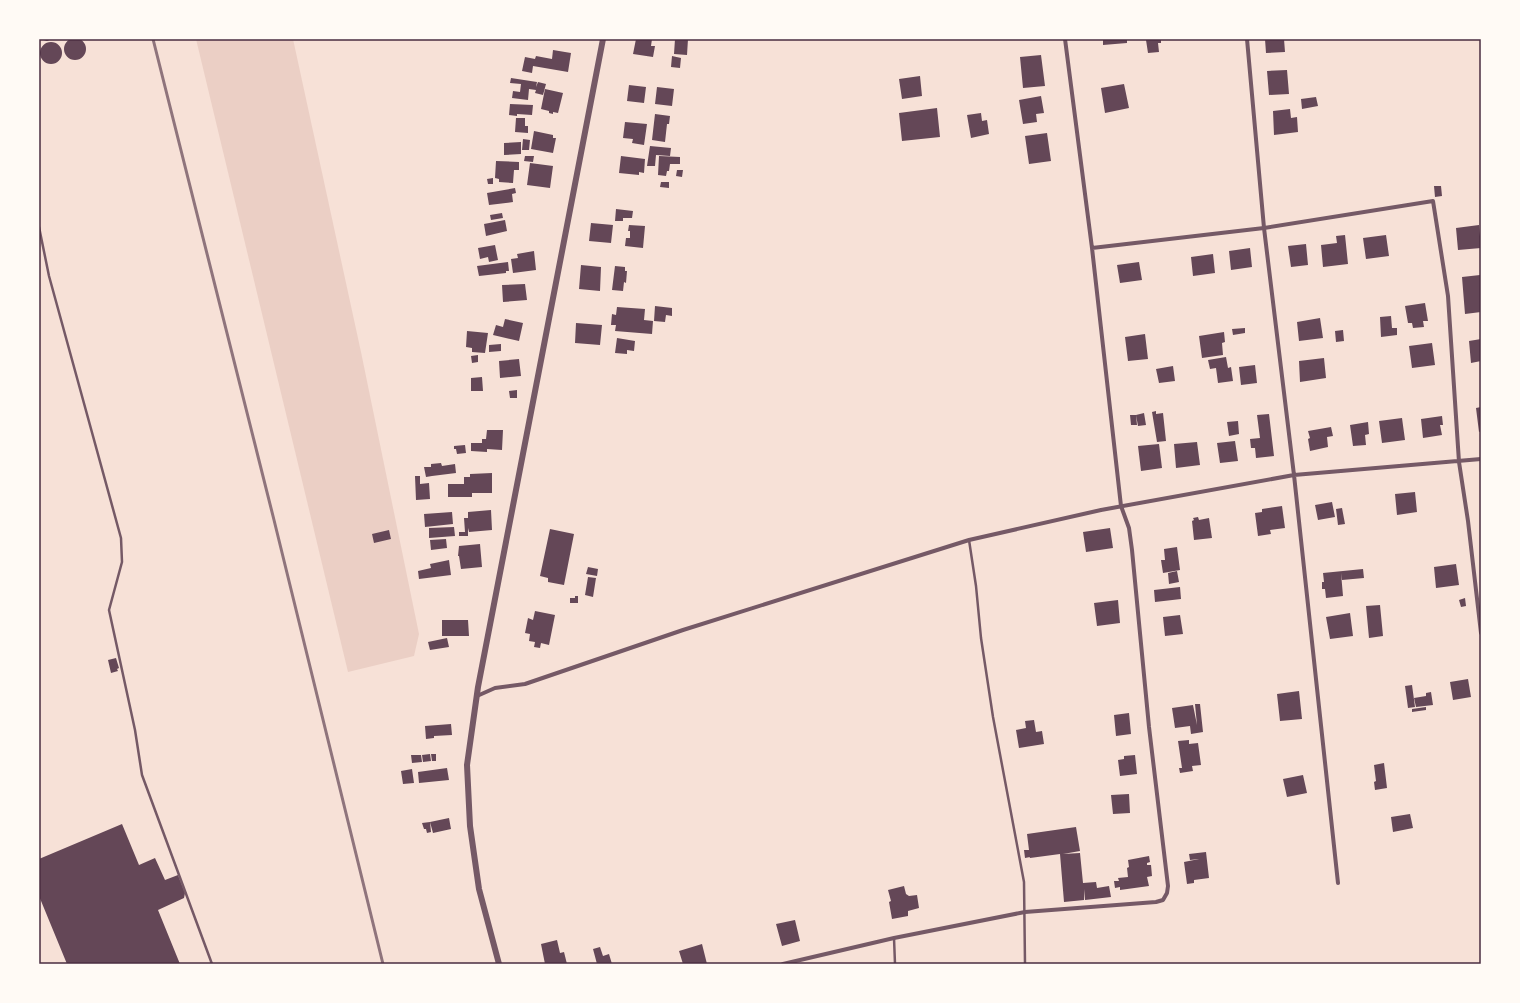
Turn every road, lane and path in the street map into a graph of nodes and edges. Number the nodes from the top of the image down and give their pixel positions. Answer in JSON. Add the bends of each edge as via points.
{"nodes":[{"id":1,"x":603,"y":39,"type":"edge"},
{"id":2,"x":1065,"y":39,"type":"edge"},
{"id":3,"x":1247,"y":39,"type":"edge"},
{"id":4,"x":39,"y":227,"type":"edge"},
{"id":5,"x":1264,"y":228,"type":"junction"},
{"id":6,"x":1092,"y":248,"type":"junction"},
{"id":7,"x":1481,"y":459,"type":"edge"},
{"id":8,"x":1459,"y":462,"type":"junction"},
{"id":9,"x":1294,"y":475,"type":"junction"},
{"id":10,"x":1121,"y":506,"type":"junction"},
{"id":11,"x":969,"y":540,"type":"junction"},
{"id":12,"x":1481,"y":633,"type":"edge"},
{"id":13,"x":477,"y":696,"type":"junction"},
{"id":14,"x":1338,"y":883,"type":"dead end"},
{"id":15,"x":1025,"y":912,"type":"junction"},
{"id":16,"x":894,"y":938,"type":"junction"},
{"id":17,"x":212,"y":964,"type":"edge"},
{"id":18,"x":499,"y":964,"type":"edge"},
{"id":19,"x":783,"y":964,"type":"edge"},
{"id":20,"x":895,"y":964,"type":"edge"},
{"id":21,"x":1025,"y":964,"type":"edge"}],
"edges":[{"from":1,"to":13,"type":"street"},
{"from":2,"to":6,"type":"street"},
{"from":3,"to":5,"type":"street"},
{"from":4,"to":17,"type":"lane","via":[[49,276],[121,538],[122,562],[109,610],[136,730],[142,775]]},
{"from":5,"to":6,"type":"street"},
{"from":5,"to":8,"type":"street","via":[[1433,201],[1448,296]]},
{"from":5,"to":9,"type":"street"},
{"from":6,"to":10,"type":"street"},
{"from":7,"to":8,"type":"street"},
{"from":8,"to":9,"type":"street"},
{"from":8,"to":12,"type":"street"},
{"from":9,"to":10,"type":"street"},
{"from":9,"to":14,"type":"street"},
{"from":10,"to":11,"type":"street"},
{"from":10,"to":15,"type":"street","via":[[1129,528],[1132,550],[1148,727],[1167,893],[1163,900],[1156,902]]},
{"from":11,"to":13,"type":"street","via":[[683,630],[525,684],[495,688]]},
{"from":11,"to":15,"type":"lane","via":[[993,717],[1024,882]]},
{"from":13,"to":18,"type":"street","via":[[467,766],[470,826],[479,889]]},
{"from":15,"to":16,"type":"street"},
{"from":15,"to":21,"type":"lane"},
{"from":16,"to":19,"type":"street"},
{"from":16,"to":20,"type":"lane"}]}
